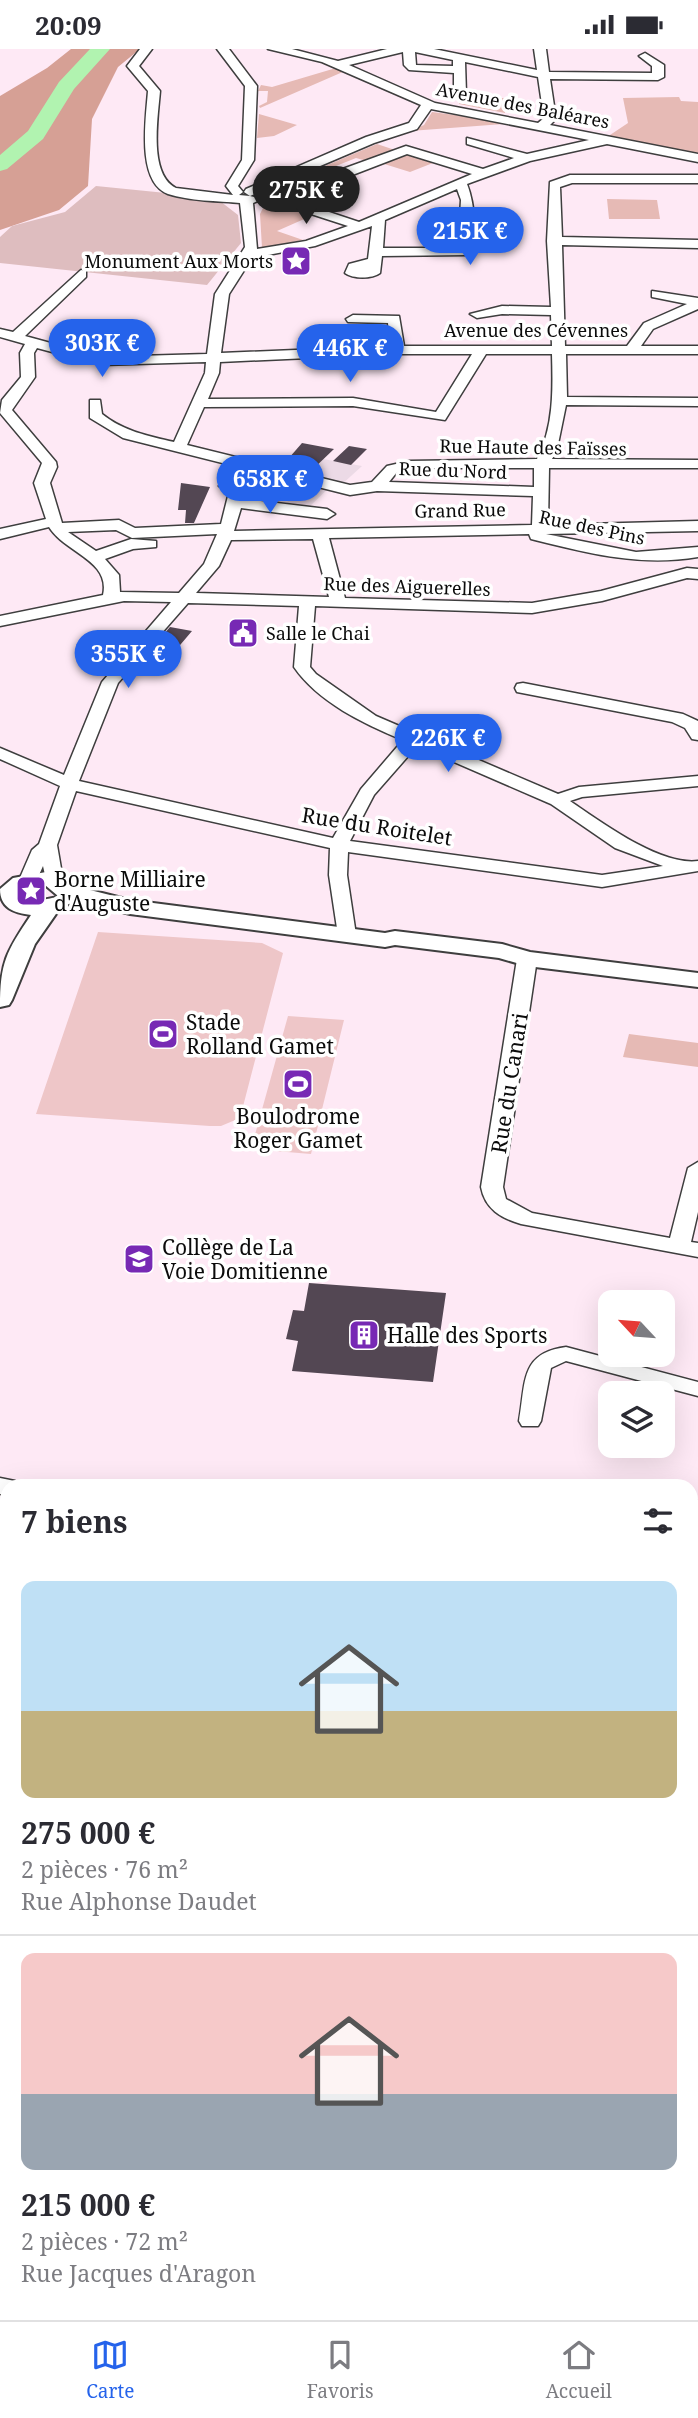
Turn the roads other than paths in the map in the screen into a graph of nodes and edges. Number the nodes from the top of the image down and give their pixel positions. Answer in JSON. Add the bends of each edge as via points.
{"nodes":[{"id":1,"x":146,"y":49,"type":"edge"},
{"id":2,"x":223,"y":49,"type":"edge"},
{"id":3,"x":274,"y":49,"type":"edge"},
{"id":4,"x":401,"y":49,"type":"edge"},
{"id":5,"x":409,"y":49,"type":"edge"},
{"id":6,"x":417,"y":49,"type":"edge"},
{"id":7,"x":540,"y":49,"type":"edge"},
{"id":8,"x":645,"y":56,"type":"dead end"},
{"id":9,"x":459,"y":57,"type":"junction"},
{"id":10,"x":339,"y":64,"type":"junction"},
{"id":11,"x":457,"y":70,"type":"junction"},
{"id":12,"x":545,"y":75,"type":"junction"},
{"id":13,"x":460,"y":94,"type":"dead end"},
{"id":14,"x":429,"y":108,"type":"junction"},
{"id":15,"x":542,"y":126,"type":"junction"},
{"id":16,"x":609,"y":140,"type":"junction"},
{"id":17,"x":471,"y":141,"type":"dead end"},
{"id":18,"x":661,"y":151,"type":"junction"},
{"id":19,"x":527,"y":158,"type":"junction"},
{"id":20,"x":696,"y":159,"type":"edge"},
{"id":21,"x":483,"y":173,"type":"junction"},
{"id":22,"x":662,"y":179,"type":"junction"},
{"id":23,"x":698,"y":179,"type":"edge"},
{"id":24,"x":461,"y":184,"type":"junction"},
{"id":25,"x":245,"y":196,"type":"junction"},
{"id":26,"x":280,"y":198,"type":"junction"},
{"id":27,"x":379,"y":217,"type":"junction"},
{"id":28,"x":357,"y":225,"type":"junction"},
{"id":29,"x":554,"y":241,"type":"junction"},
{"id":30,"x":698,"y":244,"type":"edge"},
{"id":31,"x":250,"y":254,"type":"junction"},
{"id":32,"x":81,"y":274,"type":"dead end"},
{"id":33,"x":657,"y":294,"type":"dead end"},
{"id":34,"x":698,"y":304,"type":"edge"},
{"id":35,"x":557,"y":311,"type":"junction"},
{"id":36,"x":477,"y":314,"type":"dead end"},
{"id":37,"x":353,"y":319,"type":"dead end"},
{"id":38,"x":0,"y":333,"type":"edge"},
{"id":39,"x":15,"y":338,"type":"junction"},
{"id":40,"x":33,"y":343,"type":"junction"},
{"id":41,"x":559,"y":348,"type":"junction"},
{"id":42,"x":482,"y":349,"type":"junction"},
{"id":43,"x":633,"y":349,"type":"junction"},
{"id":44,"x":698,"y":349,"type":"edge"},
{"id":45,"x":397,"y":350,"type":"junction"},
{"id":46,"x":212,"y":358,"type":"junction"},
{"id":47,"x":560,"y":401,"type":"junction"},
{"id":48,"x":698,"y":402,"type":"edge"},
{"id":49,"x":94,"y":403,"type":"dead end"},
{"id":50,"x":200,"y":403,"type":"junction"},
{"id":51,"x":178,"y":449,"type":"junction"},
{"id":52,"x":542,"y":464,"type":"junction"},
{"id":53,"x":698,"y":464,"type":"edge"},
{"id":54,"x":227,"y":486,"type":"dead end"},
{"id":55,"x":364,"y":488,"type":"junction"},
{"id":56,"x":283,"y":491,"type":"junction"},
{"id":57,"x":539,"y":492,"type":"junction"},
{"id":58,"x":235,"y":503,"type":"junction"},
{"id":59,"x":327,"y":515,"type":"junction"},
{"id":60,"x":56,"y":525,"type":"junction"},
{"id":61,"x":698,"y":526,"type":"edge"},
{"id":62,"x":523,"y":528,"type":"junction"},
{"id":63,"x":540,"y":528,"type":"junction"},
{"id":64,"x":155,"y":532,"type":"junction"},
{"id":65,"x":224,"y":533,"type":"junction"},
{"id":66,"x":319,"y":533,"type":"junction"},
{"id":67,"x":0,"y":534,"type":"edge"},
{"id":68,"x":698,"y":552,"type":"edge"},
{"id":69,"x":96,"y":557,"type":"junction"},
{"id":70,"x":666,"y":558,"type":"junction"},
{"id":71,"x":692,"y":574,"type":"edge"},
{"id":72,"x":184,"y":596,"type":"junction"},
{"id":73,"x":111,"y":597,"type":"junction"},
{"id":74,"x":307,"y":602,"type":"junction"},
{"id":75,"x":338,"y":604,"type":"junction"},
{"id":76,"x":0,"y":621,"type":"edge"},
{"id":77,"x":523,"y":688,"type":"dead end"},
{"id":78,"x":698,"y":735,"type":"edge"},
{"id":79,"x":414,"y":739,"type":"junction"},
{"id":80,"x":0,"y":753,"type":"edge"},
{"id":81,"x":698,"y":782,"type":"edge"},
{"id":82,"x":69,"y":784,"type":"junction"},
{"id":83,"x":557,"y":800,"type":"junction"},
{"id":84,"x":339,"y":845,"type":"junction"},
{"id":85,"x":47,"y":847,"type":"junction"},
{"id":86,"x":690,"y":866,"type":"edge"},
{"id":87,"x":698,"y":876,"type":"edge"},
{"id":88,"x":13,"y":887,"type":"edge"},
{"id":89,"x":57,"y":895,"type":"junction"},
{"id":90,"x":347,"y":935,"type":"junction"},
{"id":91,"x":0,"y":957,"type":"edge"},
{"id":92,"x":527,"y":959,"type":"junction"},
{"id":93,"x":698,"y":980,"type":"edge"},
{"id":94,"x":0,"y":1000,"type":"edge"},
{"id":95,"x":698,"y":1168,"type":"edge"},
{"id":96,"x":689,"y":1248,"type":"edge"},
{"id":97,"x":698,"y":1389,"type":"edge"},
{"id":98,"x":530,"y":1421,"type":"dead end"}],
"edges":[{"from":1,"to":25,"type":"street","via":[[133,66],[154,91],[150,155],[164,187]]},
{"from":2,"to":25,"type":"street","via":[[251,86],[248,160],[232,187]]},
{"from":3,"to":10,"type":"street","name":"Avenue des Baléares"},
{"from":4,"to":10,"type":"street"},
{"from":5,"to":11,"type":"street","via":[[413,68]]},
{"from":6,"to":9,"type":"street"},
{"from":7,"to":12,"type":"street"},
{"from":8,"to":12,"type":"street","via":[[658,65],[658,77]]},
{"from":9,"to":11,"type":"street"},
{"from":9,"to":12,"type":"street"},
{"from":10,"to":14,"type":"street","name":"Avenue des Baléares"},
{"from":11,"to":13,"type":"street"},
{"from":12,"to":15,"type":"street","via":[[550,119]]},
{"from":14,"to":15,"type":"street","name":"Avenue des Baléares"},
{"from":14,"to":25,"type":"street","via":[[408,129],[370,140]]},
{"from":15,"to":16,"type":"street","name":"Avenue des Baléares"},
{"from":16,"to":18,"type":"street","name":"Avenue des Baléares"},
{"from":16,"to":19,"type":"street"},
{"from":17,"to":19,"type":"street"},
{"from":18,"to":20,"type":"street","name":"Avenue des Baléares"},
{"from":18,"to":22,"type":"street"},
{"from":19,"to":21,"type":"street"},
{"from":21,"to":24,"type":"street"},
{"from":21,"to":26,"type":"street","via":[[406,150]]},
{"from":22,"to":23,"type":"street"},
{"from":22,"to":29,"type":"street","via":[[558,181],[554,185]]},
{"from":24,"to":27,"type":"street"},
{"from":24,"to":27,"type":"street","via":[[467,200],[462,251],[375,257]]},
{"from":25,"to":26,"type":"street"},
{"from":25,"to":31,"type":"street"},
{"from":26,"to":28,"type":"street"},
{"from":27,"to":28,"type":"street"},
{"from":28,"to":31,"type":"street","via":[[274,252]]},
{"from":29,"to":30,"type":"street"},
{"from":29,"to":35,"type":"street"},
{"from":31,"to":46,"type":"street","via":[[222,294]]},
{"from":32,"to":39,"type":"street"},
{"from":33,"to":34,"type":"street"},
{"from":34,"to":43,"type":"street","via":[[640,332]]},
{"from":35,"to":36,"type":"street"},
{"from":35,"to":41,"type":"street"},
{"from":37,"to":45,"type":"street","via":[[394,319]]},
{"from":38,"to":39,"type":"street","name":"Avenue des Cévennes"},
{"from":39,"to":40,"type":"street","name":"Avenue des Cévennes"},
{"from":40,"to":46,"type":"street","name":"Avenue des Cévennes","via":[[107,362]]},
{"from":40,"to":60,"type":"street","via":[[27,353],[28,377],[5,410],[49,462],[42,483]]},
{"from":41,"to":42,"type":"street","name":"Avenue des Cévennes"},
{"from":41,"to":43,"type":"street","name":"Avenue des Cévennes"},
{"from":41,"to":47,"type":"street"},
{"from":42,"to":45,"type":"street","name":"Avenue des Cévennes"},
{"from":42,"to":50,"type":"street","via":[[440,417],[353,402]]},
{"from":43,"to":44,"type":"street","name":"Avenue des Cévennes"},
{"from":45,"to":46,"type":"street","name":"Avenue des Cévennes"},
{"from":46,"to":50,"type":"street","via":[[212,373]]},
{"from":47,"to":48,"type":"street"},
{"from":47,"to":52,"type":"street","via":[[550,449]]},
{"from":49,"to":51,"type":"street","via":[[95,415],[107,425]]},
{"from":50,"to":51,"type":"street"},
{"from":51,"to":56,"type":"street"},
{"from":52,"to":53,"type":"street","name":"Rue Haute des Faïsses","via":[[641,468]]},
{"from":52,"to":55,"type":"street","name":"Rue Haute des Faïsses","via":[[398,467]]},
{"from":52,"to":57,"type":"street"},
{"from":54,"to":58,"type":"street","via":[[237,490]]},
{"from":55,"to":56,"type":"street","name":"Rue du Nord"},
{"from":55,"to":57,"type":"street","name":"Rue du Nord"},
{"from":55,"to":59,"type":"street","name":"Rue Haute des Faïsses","via":[[335,501]]},
{"from":56,"to":58,"type":"street"},
{"from":56,"to":59,"type":"street"},
{"from":57,"to":63,"type":"street"},
{"from":58,"to":65,"type":"street"},
{"from":59,"to":66,"type":"street","name":"Rue Haute des Faïsses"},
{"from":60,"to":64,"type":"street","via":[[119,525],[129,533]]},
{"from":60,"to":67,"type":"street","via":[[24,526]]},
{"from":60,"to":69,"type":"street","via":[[62,535]]},
{"from":61,"to":63,"type":"street","name":"Grand Rue"},
{"from":62,"to":63,"type":"street","name":"Grand Rue"},
{"from":62,"to":66,"type":"street","name":"Grand Rue"},
{"from":62,"to":70,"type":"street","name":"Rue des Pins","via":[[528,534],[609,554]]},
{"from":64,"to":65,"type":"street","name":"Grand Rue"},
{"from":64,"to":69,"type":"street","via":[[152,544],[131,544]]},
{"from":65,"to":66,"type":"street","name":"Grand Rue"},
{"from":65,"to":72,"type":"street","via":[[224,544],[211,565]]},
{"from":66,"to":75,"type":"street"},
{"from":68,"to":70,"type":"street","name":"Rue des Pins"},
{"from":69,"to":73,"type":"street","via":[[113,577]]},
{"from":70,"to":71,"type":"street"},
{"from":71,"to":75,"type":"street","name":"Rue des Aiguerelles","via":[[532,608]]},
{"from":72,"to":73,"type":"street","name":"Rue des Aiguerelles"},
{"from":72,"to":74,"type":"street","name":"Rue des Aiguerelles"},
{"from":72,"to":82,"type":"street","via":[[110,682]]},
{"from":73,"to":76,"type":"street","name":"Rue des Aiguerelles"},
{"from":74,"to":75,"type":"street","name":"Rue des Aiguerelles"},
{"from":74,"to":79,"type":"street","via":[[302,667],[310,678],[370,720]]},
{"from":77,"to":78,"type":"street","via":[[669,716],[692,726]]},
{"from":79,"to":83,"type":"street"},
{"from":79,"to":84,"type":"street","via":[[364,797]]},
{"from":80,"to":82,"type":"street","name":"Rue du Roitelet"},
{"from":81,"to":83,"type":"street","via":[[579,792]]},
{"from":82,"to":84,"type":"street","name":"Rue du Roitelet"},
{"from":82,"to":85,"type":"street"},
{"from":83,"to":86,"type":"street","via":[[621,843]]},
{"from":84,"to":86,"type":"street","name":"Rue du Roitelet","via":[[602,881]]},
{"from":84,"to":90,"type":"street"},
{"from":85,"to":88,"type":"street"},
{"from":85,"to":89,"type":"street"},
{"from":86,"to":87,"type":"street"},
{"from":88,"to":89,"type":"street","via":[[33,909]]},
{"from":88,"to":91,"type":"street"},
{"from":89,"to":90,"type":"street","via":[[121,909]]},
{"from":89,"to":94,"type":"street","via":[[23,944]]},
{"from":90,"to":92,"type":"street","via":[[385,940],[393,946]]},
{"from":92,"to":93,"type":"street"},
{"from":92,"to":96,"type":"street","name":"Rue du Canari","via":[[492,1187],[499,1206],[529,1219]]},
{"from":95,"to":96,"type":"street"},
{"from":97,"to":98,"type":"street","via":[[581,1357],[551,1356],[540,1365]]}]}
